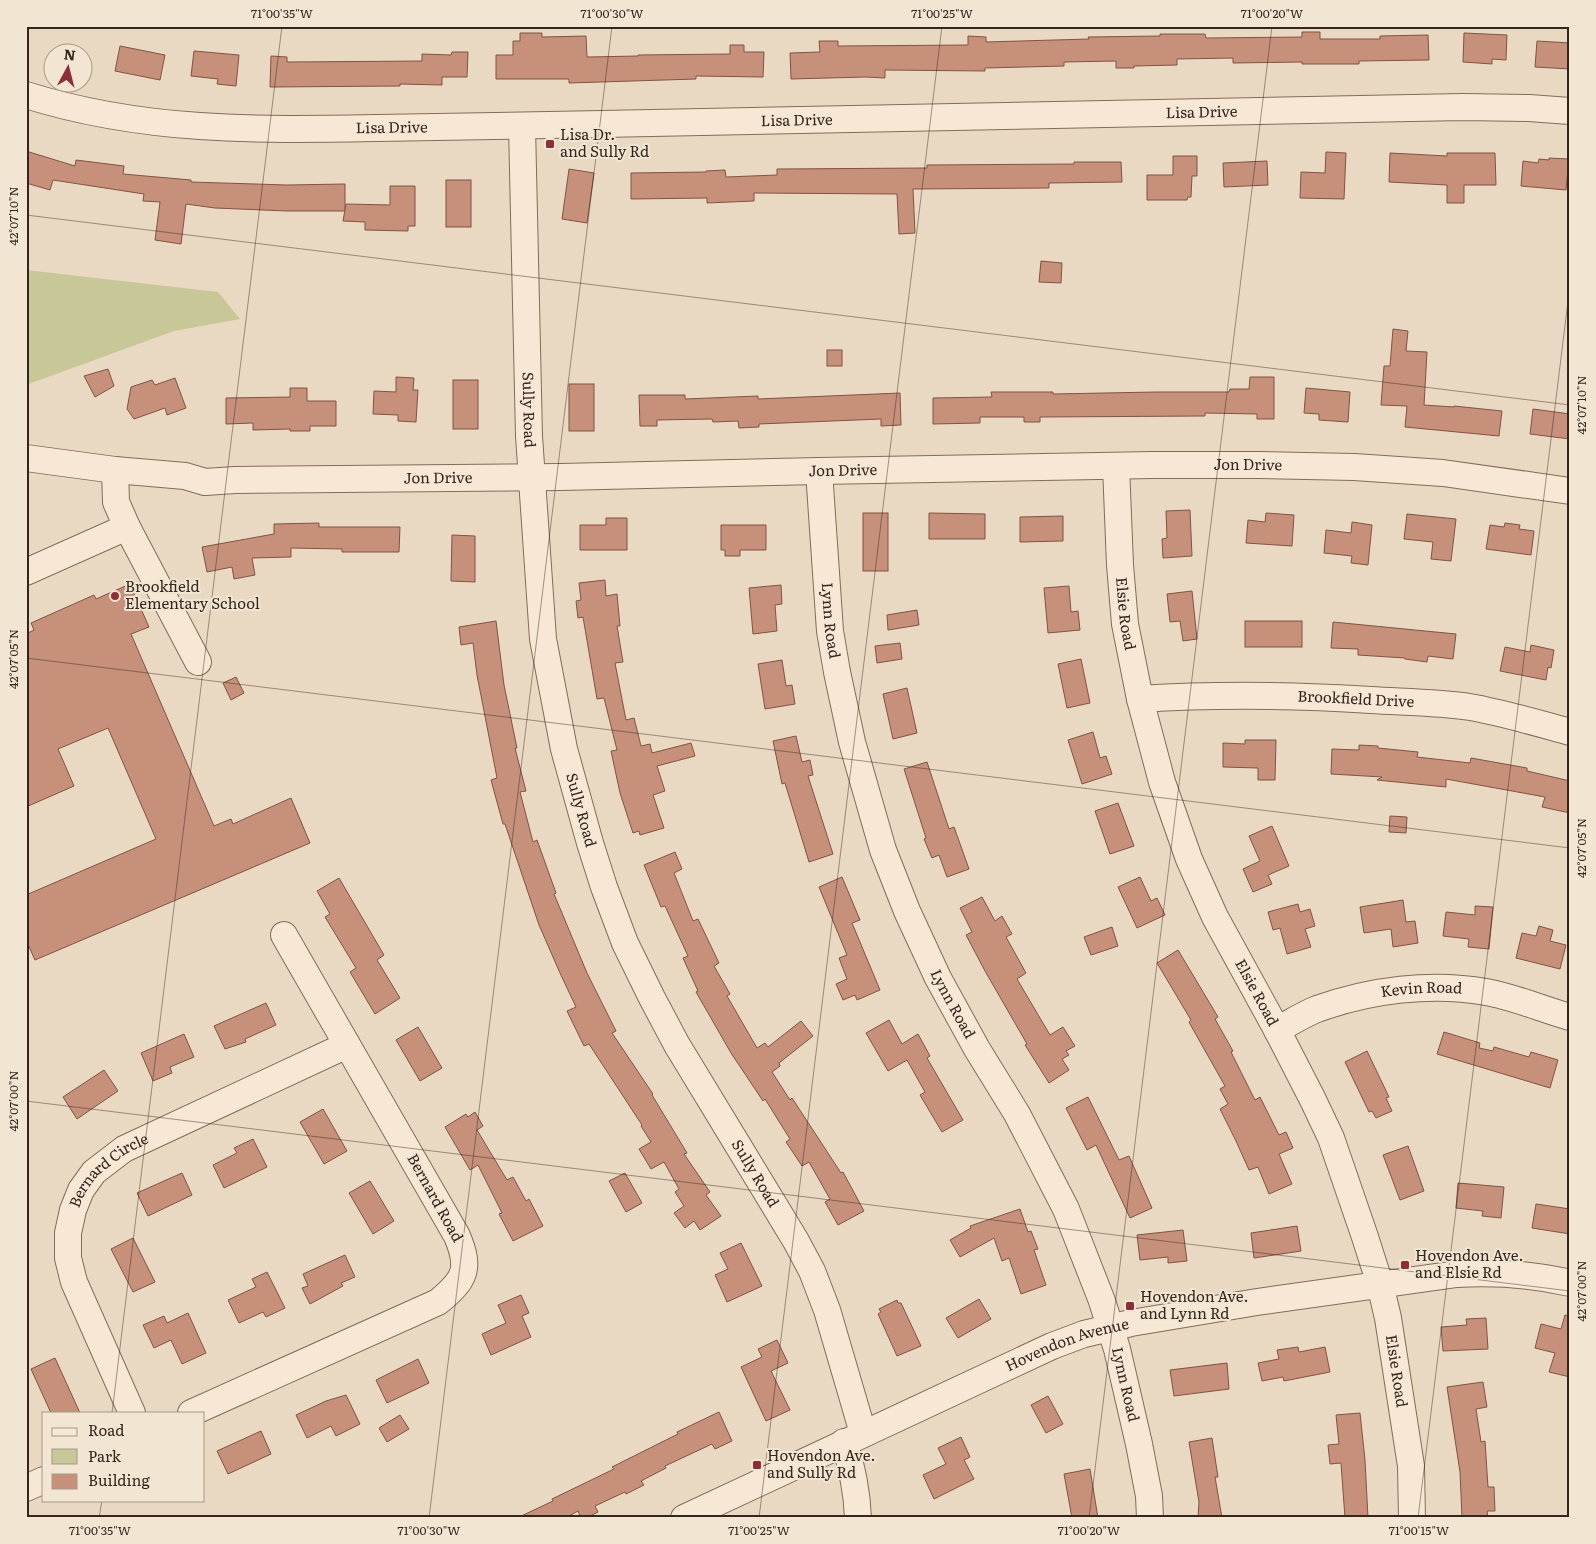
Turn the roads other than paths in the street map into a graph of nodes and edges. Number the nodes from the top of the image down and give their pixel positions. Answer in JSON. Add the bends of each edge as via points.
{"nodes":[{"id":1,"x":26,"y":95,"type":"edge"},
{"id":2,"x":1570,"y":111,"type":"edge"},
{"id":3,"x":522,"y":126,"type":"junction"},
{"id":4,"x":26,"y":458,"type":"edge"},
{"id":5,"x":1116,"y":466,"type":"junction"},
{"id":6,"x":115,"y":470,"type":"junction"},
{"id":7,"x":819,"y":471,"type":"junction"},
{"id":8,"x":532,"y":477,"type":"junction"},
{"id":9,"x":1570,"y":491,"type":"edge"},
{"id":10,"x":127,"y":527,"type":"junction"},
{"id":11,"x":26,"y":572,"type":"edge"},
{"id":12,"x":198,"y":662,"type":"dead end"},
{"id":13,"x":1140,"y":699,"type":"junction"},
{"id":14,"x":1570,"y":732,"type":"edge"},
{"id":15,"x":284,"y":935,"type":"dead end"},
{"id":16,"x":1570,"y":1017,"type":"edge"},
{"id":17,"x":1277,"y":1030,"type":"junction"},
{"id":18,"x":347,"y":1045,"type":"junction"},
{"id":19,"x":1570,"y":1282,"type":"edge"},
{"id":20,"x":1380,"y":1284,"type":"junction"},
{"id":21,"x":1111,"y":1327,"type":"junction"},
{"id":22,"x":132,"y":1412,"type":"edge"},
{"id":23,"x":193,"y":1412,"type":"edge"},
{"id":24,"x":854,"y":1438,"type":"junction"},
{"id":25,"x":42,"y":1481,"type":"edge"},
{"id":26,"x":26,"y":1488,"type":"edge"},
{"id":27,"x":684,"y":1518,"type":"edge"},
{"id":28,"x":858,"y":1518,"type":"edge"},
{"id":29,"x":1150,"y":1518,"type":"edge"},
{"id":30,"x":1412,"y":1518,"type":"edge"}],
"edges":[{"from":1,"to":3,"type":"street","name":"Lisa Drive","via":[[110,116],[171,125],[298,130]]},
{"from":2,"to":3,"type":"street","name":"Lisa Drive","via":[[1453,107]]},
{"from":3,"to":8,"type":"street","name":"Sully Road"},
{"from":4,"to":6,"type":"street","name":"Jon Drive"},
{"from":5,"to":7,"type":"street","name":"Jon Drive"},
{"from":5,"to":9,"type":"street","name":"Jon Drive","via":[[1354,467],[1444,474]]},
{"from":5,"to":13,"type":"street","name":"Elsie Road","via":[[1125,624]]},
{"from":6,"to":8,"type":"street","name":"Jon Drive","via":[[185,476],[205,482]]},
{"from":6,"to":10,"type":"street","via":[[116,502]]},
{"from":7,"to":8,"type":"street","name":"Jon Drive"},
{"from":7,"to":21,"type":"street","name":"Lynn Road","via":[[834,656],[852,742],[883,850],[938,978],[1017,1114],[1066,1209]]},
{"from":8,"to":24,"type":"street","name":"Sully Road","via":[[548,671],[564,749],[604,887],[625,942],[669,1030],[812,1271],[828,1310]]},
{"from":10,"to":11,"type":"street"},
{"from":10,"to":12,"type":"street"},
{"from":13,"to":14,"type":"street","name":"Brookfield Drive","via":[[1267,696],[1429,703],[1468,707]]},
{"from":13,"to":17,"type":"street","name":"Elsie Road","via":[[1162,782],[1189,859],[1215,917]]},
{"from":15,"to":18,"type":"street","name":"Bernard Road"},
{"from":16,"to":17,"type":"street","name":"Kevin Road","via":[[1487,992],[1423,988],[1352,999],[1316,1010]]},
{"from":17,"to":20,"type":"street","name":"Elsie Road","via":[[1331,1138]]},
{"from":18,"to":22,"type":"street","name":"Bernard Circle","via":[[124,1149],[94,1172],[81,1190],[68,1233],[68,1258],[74,1282]]},
{"from":18,"to":23,"type":"street","name":"Bernard Road","via":[[457,1236],[465,1253],[464,1271],[455,1288],[438,1302]]},
{"from":19,"to":20,"type":"street","name":"Hovendon Avenue","via":[[1487,1272]]},
{"from":20,"to":21,"type":"street","name":"Hovendon Avenue"},
{"from":20,"to":30,"type":"street","name":"Elsie Road","via":[[1411,1466]]},
{"from":21,"to":24,"type":"street","name":"Hovendon Avenue","via":[[1052,1346]]},
{"from":21,"to":29,"type":"street","name":"Lynn Road","via":[[1139,1444]]},
{"from":24,"to":27,"type":"street","name":"Hovendon Avenue"},
{"from":24,"to":28,"type":"street","name":"Sully Road"},
{"from":25,"to":26,"type":"street"}]}
